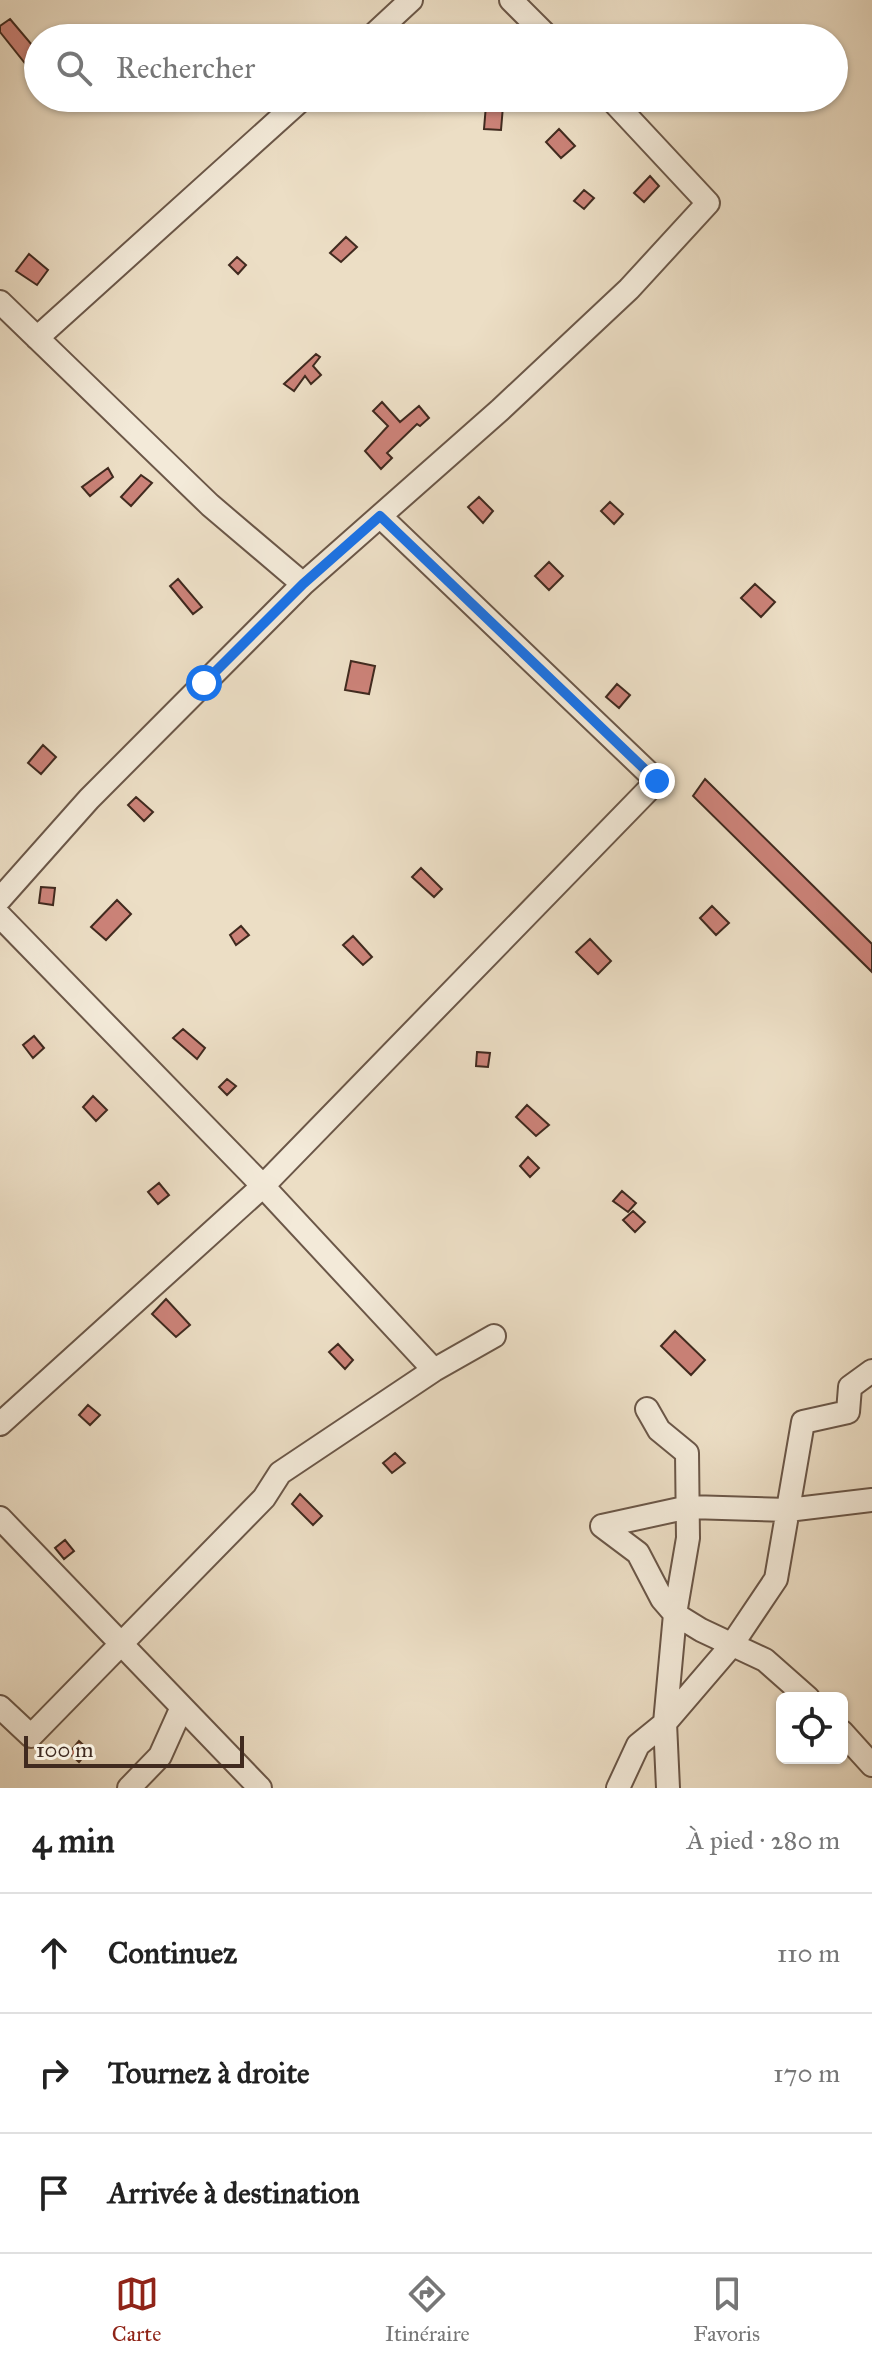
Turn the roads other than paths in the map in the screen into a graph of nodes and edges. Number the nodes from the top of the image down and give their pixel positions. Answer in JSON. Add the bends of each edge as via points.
{"nodes":[{"id":1,"x":411,"y":0,"type":"edge"},
{"id":2,"x":511,"y":0,"type":"edge"},
{"id":3,"x":385,"y":24,"type":"edge"},
{"id":4,"x":535,"y":24,"type":"edge"},
{"id":5,"x":287,"y":112,"type":"edge"},
{"id":6,"x":623,"y":112,"type":"edge"},
{"id":7,"x":0,"y":302,"type":"edge"},
{"id":8,"x":37,"y":338,"type":"junction"},
{"id":9,"x":380,"y":516,"type":"junction"},
{"id":10,"x":303,"y":584,"type":"junction"},
{"id":11,"x":0,"y":899,"type":"edge"},
{"id":12,"x":0,"y":916,"type":"edge"},
{"id":13,"x":263,"y":1186,"type":"junction"},
{"id":14,"x":494,"y":1336,"type":"dead end"},
{"id":15,"x":434,"y":1370,"type":"junction"},
{"id":16,"x":872,"y":1371,"type":"edge"},
{"id":17,"x":647,"y":1409,"type":"dead end"},
{"id":18,"x":0,"y":1424,"type":"edge"},
{"id":19,"x":872,"y":1500,"type":"edge"},
{"id":20,"x":689,"y":1507,"type":"junction"},
{"id":21,"x":788,"y":1510,"type":"junction"},
{"id":22,"x":0,"y":1518,"type":"edge"},
{"id":23,"x":675,"y":1614,"type":"junction"},
{"id":24,"x":121,"y":1643,"type":"junction"},
{"id":25,"x":731,"y":1646,"type":"junction"},
{"id":26,"x":801,"y":1692,"type":"edge"},
{"id":27,"x":0,"y":1707,"type":"edge"},
{"id":28,"x":182,"y":1707,"type":"junction"},
{"id":29,"x":665,"y":1723,"type":"junction"},
{"id":30,"x":848,"y":1739,"type":"edge"},
{"id":31,"x":872,"y":1765,"type":"edge"},
{"id":32,"x":129,"y":1788,"type":"edge"},
{"id":33,"x":260,"y":1788,"type":"edge"},
{"id":34,"x":618,"y":1788,"type":"edge"},
{"id":35,"x":668,"y":1788,"type":"edge"}],
"edges":[{"from":1,"to":3,"type":"street"},
{"from":2,"to":4,"type":"street"},
{"from":5,"to":8,"type":"street"},
{"from":6,"to":9,"type":"street","via":[[708,203],[629,289]]},
{"from":7,"to":8,"type":"street"},
{"from":8,"to":10,"type":"street","via":[[210,505]]},
{"from":9,"to":10,"type":"street"},
{"from":9,"to":13,"type":"street","via":[[657,781]]},
{"from":10,"to":11,"type":"street","via":[[89,799]]},
{"from":12,"to":13,"type":"street"},
{"from":13,"to":15,"type":"street"},
{"from":13,"to":18,"type":"street"},
{"from":14,"to":15,"type":"street"},
{"from":15,"to":24,"type":"street","via":[[280,1473],[264,1498]]},
{"from":16,"to":21,"type":"street","via":[[850,1387],[848,1412],[803,1422]]},
{"from":17,"to":20,"type":"street","via":[[659,1430],[687,1453]]},
{"from":19,"to":21,"type":"street"},
{"from":20,"to":21,"type":"street"},
{"from":20,"to":23,"type":"street"},
{"from":20,"to":23,"type":"street","via":[[602,1526],[638,1553]]},
{"from":21,"to":25,"type":"street","via":[[776,1579]]},
{"from":22,"to":24,"type":"street"},
{"from":23,"to":25,"type":"street"},
{"from":23,"to":29,"type":"street"},
{"from":24,"to":27,"type":"street","via":[[31,1736]]},
{"from":24,"to":28,"type":"street"},
{"from":25,"to":26,"type":"street","via":[[765,1660]]},
{"from":25,"to":29,"type":"street"},
{"from":28,"to":32,"type":"street","via":[[160,1756]]},
{"from":28,"to":33,"type":"street"},
{"from":29,"to":34,"type":"street","via":[[638,1745]]},
{"from":29,"to":35,"type":"street"},
{"from":30,"to":31,"type":"street"}]}
